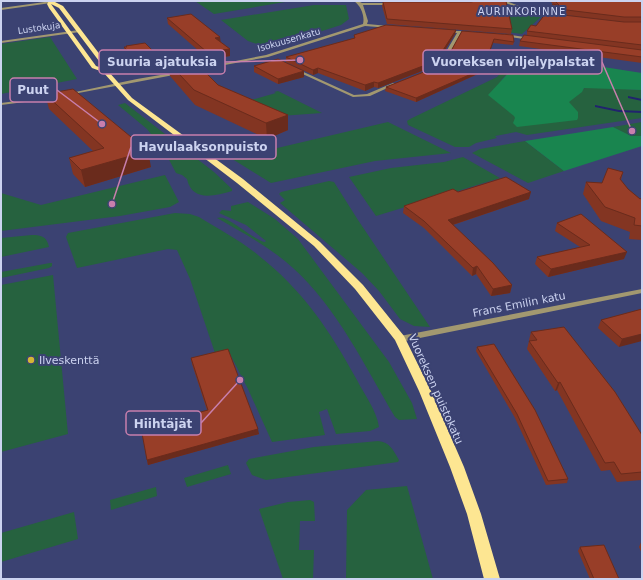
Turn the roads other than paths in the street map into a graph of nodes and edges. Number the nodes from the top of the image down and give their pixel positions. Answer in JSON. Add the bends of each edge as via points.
{"nodes":[{"id":1,"x":356,"y":1,"type":"edge"},
{"id":2,"x":503,"y":1,"type":"edge"},
{"id":3,"x":51,"y":2,"type":"edge"},
{"id":4,"x":362,"y":4,"type":"junction"},
{"id":5,"x":393,"y":4,"type":"edge"},
{"id":6,"x":1,"y":9,"type":"edge"},
{"id":7,"x":561,"y":17,"type":"edge"},
{"id":8,"x":365,"y":25,"type":"junction"},
{"id":9,"x":397,"y":28,"type":"edge"},
{"id":10,"x":79,"y":31,"type":"junction"},
{"id":11,"x":70,"y":32,"type":"junction"},
{"id":12,"x":446,"y":32,"type":"edge"},
{"id":13,"x":460,"y":32,"type":"junction"},
{"id":14,"x":474,"y":33,"type":"edge"},
{"id":15,"x":496,"y":34,"type":"edge"},
{"id":16,"x":533,"y":39,"type":"edge"},
{"id":17,"x":1,"y":42,"type":"edge"},
{"id":18,"x":267,"y":56,"type":"junction"},
{"id":19,"x":276,"y":60,"type":"edge"},
{"id":20,"x":295,"y":69,"type":"edge"},
{"id":21,"x":190,"y":70,"type":"edge"},
{"id":22,"x":105,"y":71,"type":"junction"},
{"id":23,"x":184,"y":72,"type":"edge"},
{"id":24,"x":423,"y":73,"type":"edge"},
{"id":25,"x":402,"y":81,"type":"edge"},
{"id":26,"x":118,"y":85,"type":"junction"},
{"id":27,"x":1,"y":104,"type":"edge"},
{"id":28,"x":642,"y":291,"type":"edge"},
{"id":29,"x":400,"y":339,"type":"junction"},
{"id":30,"x":492,"y":579,"type":"edge"}],
"edges":[{"from":1,"to":4,"type":"street"},
{"from":2,"to":7,"type":"street","via":[[539,14]]},
{"from":3,"to":6,"type":"street"},
{"from":3,"to":10,"type":"main road","name":"Vuoreksen puistokatu","via":[[61,7]]},
{"from":3,"to":11,"type":"main road","name":"Vuoreksen puistokatu","via":[[51,8]]},
{"from":4,"to":5,"type":"street"},
{"from":4,"to":8,"type":"street"},
{"from":8,"to":9,"type":"street"},
{"from":8,"to":18,"type":"street","name":"Isokuusenkatu"},
{"from":10,"to":11,"type":"street","name":"Lustokuja"},
{"from":10,"to":22,"type":"main road","name":"Vuoreksen puistokatu","via":[[105,65]]},
{"from":11,"to":17,"type":"street","name":"Lustokuja"},
{"from":11,"to":22,"type":"main road","name":"Vuoreksen puistokatu","via":[[94,67]]},
{"from":12,"to":13,"type":"street"},
{"from":13,"to":14,"type":"street"},
{"from":13,"to":24,"type":"street","via":[[442,63],[437,68]]},
{"from":15,"to":16,"type":"street"},
{"from":18,"to":19,"type":"street"},
{"from":18,"to":21,"type":"street","name":"Isokuusenkatu"},
{"from":20,"to":25,"type":"street","via":[[353,96],[368,95]]},
{"from":22,"to":26,"type":"main road","name":"Vuoreksen puistokatu"},
{"from":23,"to":26,"type":"street","via":[[142,78]]},
{"from":26,"to":27,"type":"street"},
{"from":26,"to":29,"type":"main road","name":"Vuoreksen puistokatu","via":[[130,99],[240,181],[317,244],[359,287]]},
{"from":28,"to":29,"type":"street","name":"Frans Emilin katu"},
{"from":29,"to":30,"type":"main road","name":"Vuoreksen puistokatu","via":[[457,467],[474,514]]}]}
